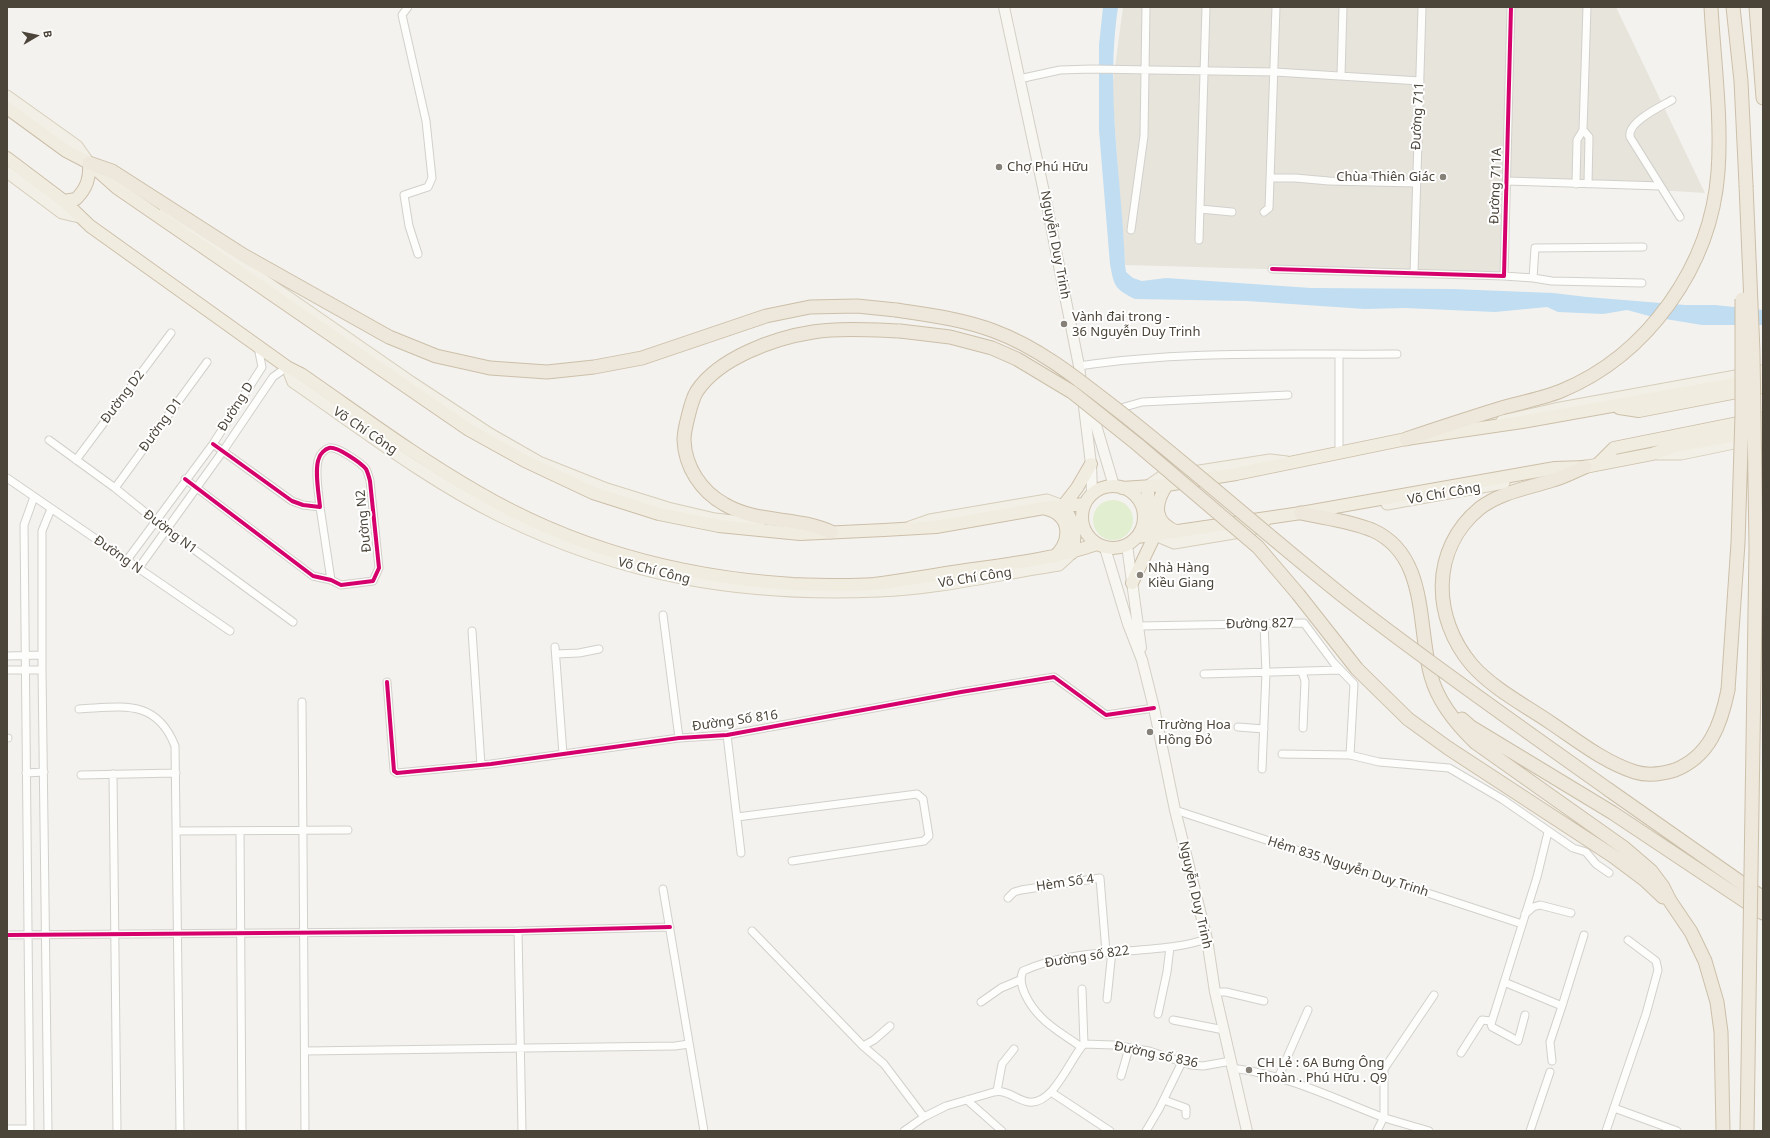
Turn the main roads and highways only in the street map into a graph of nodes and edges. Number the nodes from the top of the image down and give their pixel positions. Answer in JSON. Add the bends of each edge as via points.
{"nodes":[{"id":1,"x":1004,"y":7,"type":"edge"},
{"id":2,"x":1711,"y":7,"type":"edge"},
{"id":3,"x":1733,"y":7,"type":"edge"},
{"id":4,"x":1756,"y":7,"type":"edge"},
{"id":5,"x":7,"y":96,"type":"edge"},
{"id":6,"x":1763,"y":98,"type":"edge"},
{"id":7,"x":7,"y":108,"type":"edge"},
{"id":8,"x":7,"y":158,"type":"edge"},
{"id":9,"x":89,"y":163,"type":"junction"},
{"id":10,"x":7,"y":172,"type":"edge"},
{"id":11,"x":108,"y":180,"type":"junction"},
{"id":12,"x":1746,"y":185,"type":"junction"},
{"id":13,"x":64,"y":201,"type":"junction"},
{"id":14,"x":79,"y":217,"type":"junction"},
{"id":15,"x":1079,"y":366,"type":"junction"},
{"id":16,"x":1763,"y":371,"type":"edge"},
{"id":17,"x":1763,"y":379,"type":"edge"},
{"id":18,"x":1763,"y":388,"type":"edge"},
{"id":19,"x":1608,"y":406,"type":"junction"},
{"id":20,"x":1763,"y":418,"type":"edge"},
{"id":21,"x":1487,"y":426,"type":"junction"},
{"id":22,"x":1763,"y":430,"type":"edge"},
{"id":23,"x":1763,"y":437,"type":"edge"},
{"id":24,"x":1406,"y":439,"type":"junction"},
{"id":25,"x":1652,"y":454,"type":"junction"},
{"id":26,"x":1293,"y":463,"type":"junction"},
{"id":27,"x":1091,"y":464,"type":"junction"},
{"id":28,"x":1598,"y":464,"type":"junction"},
{"id":29,"x":1585,"y":467,"type":"junction"},
{"id":30,"x":1168,"y":485,"type":"junction"},
{"id":31,"x":1148,"y":486,"type":"junction"},
{"id":32,"x":1118,"y":487,"type":"junction"},
{"id":33,"x":1092,"y":494,"type":"junction"},
{"id":34,"x":1084,"y":504,"type":"junction"},
{"id":35,"x":1063,"y":506,"type":"junction"},
{"id":36,"x":1044,"y":508,"type":"junction"},
{"id":37,"x":1301,"y":513,"type":"junction"},
{"id":38,"x":1270,"y":517,"type":"junction"},
{"id":39,"x":908,"y":527,"type":"junction"},
{"id":40,"x":831,"y":532,"type":"junction"},
{"id":41,"x":1178,"y":532,"type":"junction"},
{"id":42,"x":1155,"y":535,"type":"junction"},
{"id":43,"x":1132,"y":541,"type":"junction"},
{"id":44,"x":1101,"y":546,"type":"junction"},
{"id":45,"x":1072,"y":553,"type":"junction"},
{"id":46,"x":1054,"y":557,"type":"junction"},
{"id":47,"x":1132,"y":583,"type":"junction"},
{"id":48,"x":843,"y":588,"type":"junction"},
{"id":49,"x":1142,"y":660,"type":"junction"},
{"id":50,"x":1431,"y":676,"type":"junction"},
{"id":51,"x":1763,"y":898,"type":"edge"},
{"id":52,"x":1670,"y":901,"type":"junction"},
{"id":53,"x":1763,"y":913,"type":"edge"},
{"id":54,"x":1247,"y":1131,"type":"edge"},
{"id":55,"x":1723,"y":1131,"type":"edge"},
{"id":56,"x":1747,"y":1131,"type":"edge"}],
"edges":[{"from":1,"to":15,"type":"main road","name":"Nguyễn Duy Trinh","via":[[1048,206]]},
{"from":2,"to":24,"type":"highway","via":[[1718,172],[1715,194],[1701,244],[1676,295],[1628,350],[1603,369],[1561,391]]},
{"from":3,"to":12,"type":"highway","via":[[1741,81]]},
{"from":4,"to":6,"type":"highway"},
{"from":5,"to":9,"type":"main road","via":[[76,146]]},
{"from":7,"to":9,"type":"highway","via":[[66,151]]},
{"from":8,"to":13,"type":"highway","name":"Võ Chí Công"},
{"from":9,"to":11,"type":"highway"},
{"from":9,"to":13,"type":"highway","via":[[89,181],[85,188],[76,199]]},
{"from":9,"to":51,"type":"highway","bridge":true,"via":[[112,171],[243,254],[389,337],[436,356],[490,368],[547,372],[642,358],[766,316],[810,307],[857,306],[946,317],[993,331],[1028,346],[1064,368],[1405,644]]},
{"from":10,"to":14,"type":"main road","name":"Võ Chí Công","via":[[62,213]]},
{"from":11,"to":14,"type":"highway","via":[[98,182],[89,192]]},
{"from":11,"to":40,"type":"highway","via":[[116,188],[463,426],[525,461],[593,493],[659,514],[719,526],[800,534]]},
{"from":12,"to":29,"type":"highway","bridge":true,"via":[[1738,543],[1728,690],[1723,713],[1707,747],[1683,766],[1666,773],[1637,772],[1599,756],[1496,685],[1473,667],[1451,634],[1444,613],[1444,567],[1462,527],[1480,508],[1498,497]]},
{"from":12,"to":56,"type":"highway","bridge":true,"via":[[1753,352],[1756,548]]},
{"from":13,"to":14,"type":"highway","name":"Võ Chí Công"},
{"from":14,"to":48,"type":"highway","name":"Võ Chí Công","via":[[258,347],[302,374],[427,467],[473,495],[543,526],[632,558],[748,581]]},
{"from":15,"to":27,"type":"main road","name":"Nguyễn Duy Trinh"},
{"from":15,"to":32,"type":"main road","name":"Nguyễn Duy Trinh"},
{"from":16,"to":21,"type":"main road","via":[[1534,413]]},
{"from":17,"to":19,"type":"highway"},
{"from":18,"to":19,"type":"highway","via":[[1639,411]]},
{"from":19,"to":21,"type":"highway"},
{"from":20,"to":28,"type":"highway","via":[[1614,448]]},
{"from":21,"to":24,"type":"highway"},
{"from":22,"to":25,"type":"highway","name":"Võ Chí Công","via":[[1675,446]]},
{"from":23,"to":25,"type":"main road","name":"Võ Chí Công","via":[[1681,454]]},
{"from":24,"to":26,"type":"highway"},
{"from":25,"to":28,"type":"highway","name":"Võ Chí Công"},
{"from":26,"to":30,"type":"highway"},
{"from":26,"to":31,"type":"main road","via":[[1270,460],[1161,477]]},
{"from":27,"to":33,"type":"main road","name":"Nguyễn Duy Trinh"},
{"from":27,"to":35,"type":"highway"},
{"from":28,"to":29,"type":"highway","name":"Võ Chí Công"},
{"from":29,"to":37,"type":"highway","name":"Võ Chí Công","via":[[1540,471]]},
{"from":30,"to":31,"type":"highway"},
{"from":30,"to":41,"type":"highway","via":[[1158,502],[1158,512],[1168,529]]},
{"from":31,"to":32,"type":"highway"},
{"from":31,"to":42,"type":"highway","via":[[1148,512]]},
{"from":32,"to":33,"type":"highway","via":[[1099,489]]},
{"from":32,"to":43,"type":"highway","via":[[1136,497],[1142,509],[1143,522]]},
{"from":33,"to":34,"type":"highway"},
{"from":34,"to":35,"type":"highway"},
{"from":34,"to":44,"type":"highway","via":[[1083,527],[1086,534]]},
{"from":35,"to":36,"type":"highway"},
{"from":35,"to":39,"type":"main road","via":[[1046,500],[930,520]]},
{"from":35,"to":45,"type":"highway","via":[[1070,515],[1074,528],[1075,541]]},
{"from":36,"to":39,"type":"highway","via":[[936,527]]},
{"from":36,"to":46,"type":"highway","via":[[1058,513],[1067,534],[1064,545]]},
{"from":37,"to":38,"type":"highway","name":"Võ Chí Công"},
{"from":37,"to":50,"type":"highway","via":[[1373,530],[1388,540],[1401,554],[1410,568],[1416,588]]},
{"from":38,"to":41,"type":"highway","name":"Võ Chí Công"},
{"from":38,"to":42,"type":"main road","name":"Võ Chí Công","via":[[1252,530],[1174,543]]},
{"from":39,"to":40,"type":"highway"},
{"from":40,"to":52,"type":"highway","bridge":true,"via":[[810,524],[742,513],[723,504],[704,489],[692,472],[685,452],[684,432],[697,392],[719,368],[745,354],[788,337],[814,332],[900,331],[950,337],[992,348],[1017,359],[1072,392],[1258,547],[1357,669],[1408,718],[1448,748],[1613,856]]},
{"from":41,"to":42,"type":"highway","name":"Võ Chí Công"},
{"from":42,"to":43,"type":"highway","name":"Võ Chí Công"},
{"from":42,"to":47,"type":"highway"},
{"from":43,"to":44,"type":"highway","via":[[1116,549]]},
{"from":43,"to":47,"type":"main road","name":"Nguyễn Duy Trinh"},
{"from":44,"to":45,"type":"highway","name":"Võ Chí Công"},
{"from":44,"to":49,"type":"main road","name":"Nguyễn Duy Trinh"},
{"from":45,"to":46,"type":"highway","name":"Võ Chí Công"},
{"from":45,"to":48,"type":"main road","name":"Võ Chí Công","via":[[1059,565],[913,588]]},
{"from":46,"to":48,"type":"highway","name":"Võ Chí Công"},
{"from":47,"to":49,"type":"main road","name":"Nguyễn Duy Trinh"},
{"from":49,"to":54,"type":"main road","name":"Nguyễn Duy Trinh","via":[[1207,939]]},
{"from":50,"to":52,"type":"highway","via":[[1441,700],[1459,727],[1482,747],[1623,847],[1651,872]]},
{"from":50,"to":53,"type":"highway","via":[[1444,698],[1471,727],[1613,813]]},
{"from":52,"to":55,"type":"highway","via":[[1691,932],[1705,961],[1717,1002],[1721,1032]]}]}
